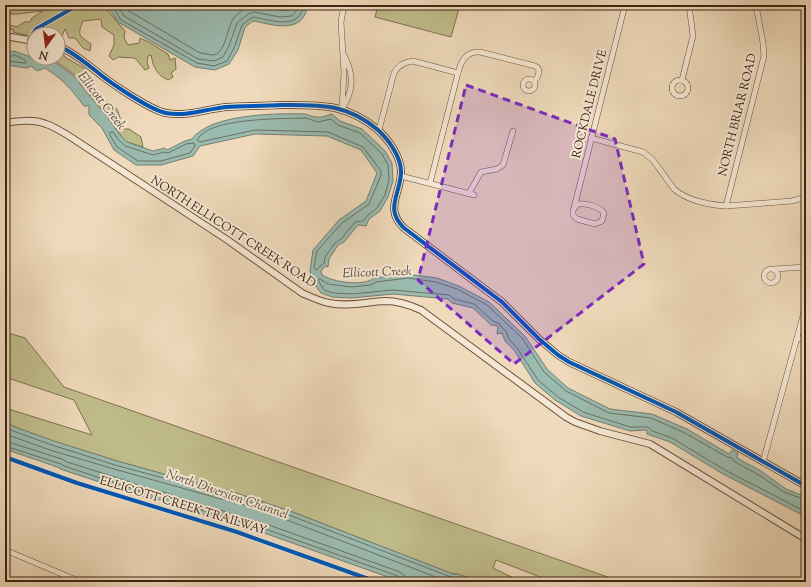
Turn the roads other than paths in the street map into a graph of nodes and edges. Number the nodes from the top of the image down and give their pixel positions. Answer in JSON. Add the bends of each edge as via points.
{"nodes":[{"id":1,"x":344,"y":5,"type":"edge"},
{"id":2,"x":625,"y":5,"type":"edge"},
{"id":3,"x":688,"y":5,"type":"edge"},
{"id":4,"x":756,"y":5,"type":"edge"},
{"id":5,"x":5,"y":36,"type":"edge"},
{"id":6,"x":26,"y":40,"type":"edge"},
{"id":7,"x":66,"y":50,"type":"edge"},
{"id":8,"x":458,"y":73,"type":"junction"},
{"id":9,"x":682,"y":80,"type":"dead end"},
{"id":10,"x":534,"y":81,"type":"dead end"},
{"id":11,"x":342,"y":109,"type":"junction"},
{"id":12,"x":5,"y":123,"type":"edge"},
{"id":13,"x":379,"y":130,"type":"junction"},
{"id":14,"x":513,"y":131,"type":"dead end"},
{"id":15,"x":592,"y":138,"type":"junction"},
{"id":16,"x":401,"y":176,"type":"junction"},
{"id":17,"x":430,"y":183,"type":"junction"},
{"id":18,"x":806,"y":197,"type":"edge"},
{"id":19,"x":726,"y":206,"type":"junction"},
{"id":20,"x":574,"y":208,"type":"junction"},
{"id":21,"x":806,"y":267,"type":"edge"},
{"id":22,"x":774,"y":269,"type":"dead end"},
{"id":23,"x":806,"y":305,"type":"edge"},
{"id":24,"x":797,"y":338,"type":"junction"},
{"id":25,"x":806,"y":340,"type":"edge"},
{"id":26,"x":764,"y":462,"type":"junction"},
{"id":27,"x":806,"y":486,"type":"edge"},
{"id":28,"x":806,"y":539,"type":"edge"},
{"id":29,"x":5,"y":550,"type":"edge"},
{"id":30,"x":80,"y":582,"type":"edge"}],
"edges":[{"from":1,"to":11,"type":"street","via":[[341,22],[344,55]]},
{"from":2,"to":15,"type":"street","name":"ROCKDALE DRIVE"},
{"from":3,"to":9,"type":"street","via":[[693,39]]},
{"from":4,"to":19,"type":"street","name":"NORTH BRIAR ROAD","via":[[764,56]]},
{"from":5,"to":6,"type":"street"},
{"from":7,"to":11,"type":"street","via":[[133,96],[164,112],[182,114],[226,107],[320,105]]},
{"from":8,"to":10,"type":"street","via":[[464,58],[471,52],[480,52],[537,67],[539,71]]},
{"from":8,"to":13,"type":"street","via":[[413,61],[400,65],[394,73]]},
{"from":8,"to":17,"type":"street"},
{"from":11,"to":13,"type":"street"},
{"from":12,"to":28,"type":"street","name":"NORTH ELLICOTT CREEK ROAD","via":[[33,121],[66,134],[226,238],[302,293],[330,303],[386,301],[421,310],[566,417],[594,430],[650,444]]},
{"from":13,"to":16,"type":"street","via":[[396,154]]},
{"from":14,"to":17,"type":"street","via":[[504,165],[481,172],[472,194]]},
{"from":15,"to":19,"type":"street","via":[[643,152],[653,160],[674,189],[684,196]]},
{"from":15,"to":20,"type":"street","name":"ROCKDALE DRIVE"},
{"from":16,"to":17,"type":"street"},
{"from":16,"to":26,"type":"street","via":[[394,210],[398,222],[502,302],[548,347],[569,362],[653,401]]},
{"from":18,"to":19,"type":"street","via":[[792,201]]},
{"from":20,"to":20,"type":"street","via":[[580,204],[600,208],[604,213],[604,219],[598,224],[577,219],[572,213]]},
{"from":21,"to":22,"type":"street"},
{"from":23,"to":24,"type":"street"},
{"from":24,"to":25,"type":"street"},
{"from":24,"to":26,"type":"street"},
{"from":26,"to":27,"type":"street"},
{"from":29,"to":30,"type":"street"}]}
